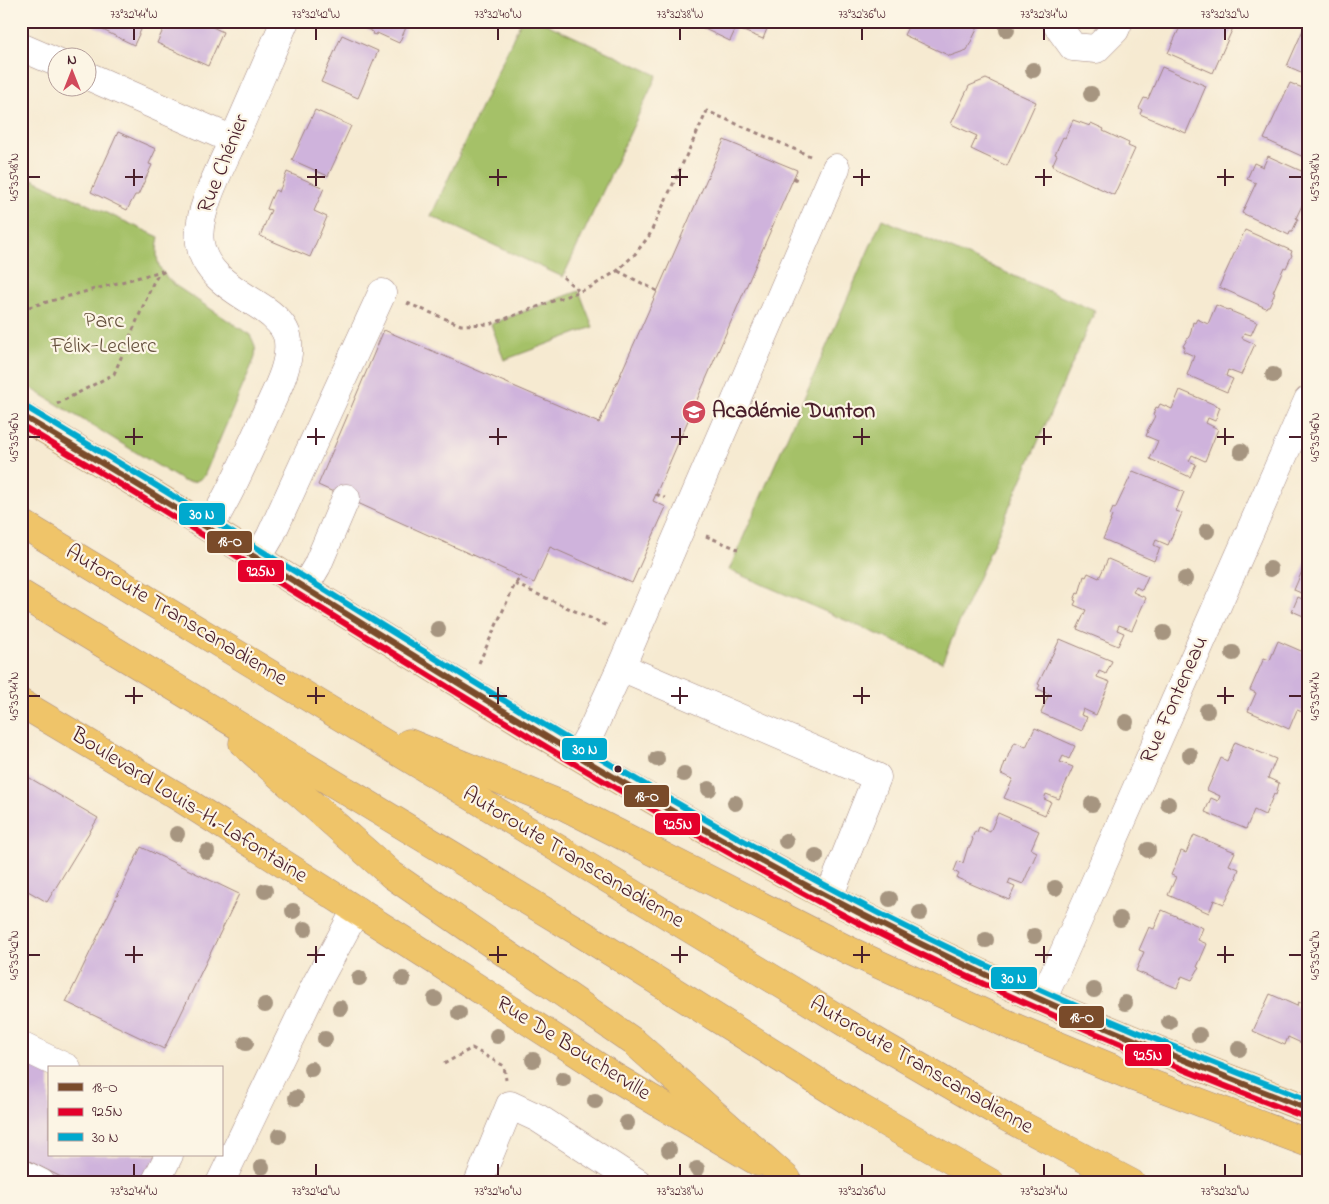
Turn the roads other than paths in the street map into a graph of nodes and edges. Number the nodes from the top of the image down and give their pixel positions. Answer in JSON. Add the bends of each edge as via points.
{"nodes":[{"id":1,"x":285,"y":21,"type":"edge"},
{"id":2,"x":1057,"y":21,"type":"edge"},
{"id":3,"x":1119,"y":21,"type":"edge"},
{"id":4,"x":21,"y":47,"type":"edge"},
{"id":5,"x":48,"y":59,"type":"edge"},
{"id":6,"x":98,"y":80,"type":"edge"},
{"id":7,"x":233,"y":140,"type":"junction"},
{"id":8,"x":825,"y":163,"type":"road end"},
{"id":9,"x":391,"y":296,"type":"road end"},
{"id":10,"x":1308,"y":400,"type":"edge"},
{"id":11,"x":21,"y":415,"type":"edge"},
{"id":12,"x":346,"y":498,"type":"dead end"},
{"id":13,"x":21,"y":523,"type":"edge"},
{"id":14,"x":209,"y":528,"type":"junction"},
{"id":15,"x":257,"y":559,"type":"junction"},
{"id":16,"x":304,"y":588,"type":"junction"},
{"id":17,"x":21,"y":594,"type":"edge"},
{"id":18,"x":621,"y":667,"type":"junction"},
{"id":19,"x":191,"y":697,"type":"junction"},
{"id":20,"x":21,"y":703,"type":"edge"},
{"id":21,"x":336,"y":713,"type":"junction"},
{"id":22,"x":578,"y":755,"type":"junction"},
{"id":23,"x":829,"y":897,"type":"junction"},
{"id":24,"x":356,"y":910,"type":"junction"},
{"id":25,"x":1042,"y":1000,"type":"junction"},
{"id":26,"x":21,"y":1046,"type":"edge"},
{"id":27,"x":63,"y":1066,"type":"edge"},
{"id":28,"x":1308,"y":1110,"type":"edge"},
{"id":29,"x":1308,"y":1143,"type":"edge"},
{"id":30,"x":168,"y":1156,"type":"edge"},
{"id":31,"x":21,"y":1173,"type":"edge"},
{"id":32,"x":790,"y":1181,"type":"edge"},
{"id":33,"x":41,"y":1183,"type":"edge"},
{"id":34,"x":155,"y":1183,"type":"edge"},
{"id":35,"x":220,"y":1183,"type":"edge"},
{"id":36,"x":478,"y":1183,"type":"edge"},
{"id":37,"x":638,"y":1183,"type":"edge"},
{"id":38,"x":991,"y":1183,"type":"edge"},
{"id":39,"x":1131,"y":1183,"type":"edge"}],
"edges":[{"from":1,"to":7,"type":"street","name":"Rue Chénier"},
{"from":2,"to":3,"type":"street","via":[[1056,25],[1073,47],[1096,48],[1115,30]]},
{"from":4,"to":5,"type":"street"},
{"from":6,"to":7,"type":"street"},
{"from":7,"to":14,"type":"street","name":"Rue Chénier","via":[[203,213],[200,243],[212,270],[265,310],[284,329],[288,352],[280,381],[238,475]]},
{"from":8,"to":18,"type":"street","via":[[682,527]]},
{"from":9,"to":15,"type":"street"},
{"from":10,"to":25,"type":"street","name":"Rue Fonteneau"},
{"from":11,"to":14,"type":"main road"},
{"from":12,"to":16,"type":"street"},
{"from":13,"to":21,"type":"main road","name":"Autoroute Transcanadienne"},
{"from":14,"to":15,"type":"main road"},
{"from":15,"to":16,"type":"main road"},
{"from":16,"to":22,"type":"main road"},
{"from":17,"to":19,"type":"main road"},
{"from":18,"to":22,"type":"street"},
{"from":18,"to":23,"type":"street","via":[[877,778]]},
{"from":19,"to":32,"type":"main road","via":[[392,875],[634,1042]]},
{"from":19,"to":38,"type":"main road","via":[[584,935],[860,1108]]},
{"from":20,"to":24,"type":"main road","name":"Boulevard Louis-H.-Lafontaine","via":[[182,799]]},
{"from":21,"to":29,"type":"main road","via":[[562,804],[839,946],[1016,1028],[1136,1078]]},
{"from":21,"to":39,"type":"main road","name":"Autoroute Transcanadienne","via":[[877,1042],[1006,1118]]},
{"from":22,"to":23,"type":"main road"},
{"from":23,"to":25,"type":"main road","via":[[953,960]]},
{"from":24,"to":32,"type":"main road","name":"Rue De Boucherville","via":[[613,1076]]},
{"from":24,"to":35,"type":"street","via":[[315,986]]},
{"from":25,"to":28,"type":"main road"},
{"from":26,"to":27,"type":"street"},
{"from":30,"to":34,"type":"street"},
{"from":31,"to":33,"type":"street"},
{"from":36,"to":37,"type":"street","via":[[510,1105],[538,1118]]}]}
